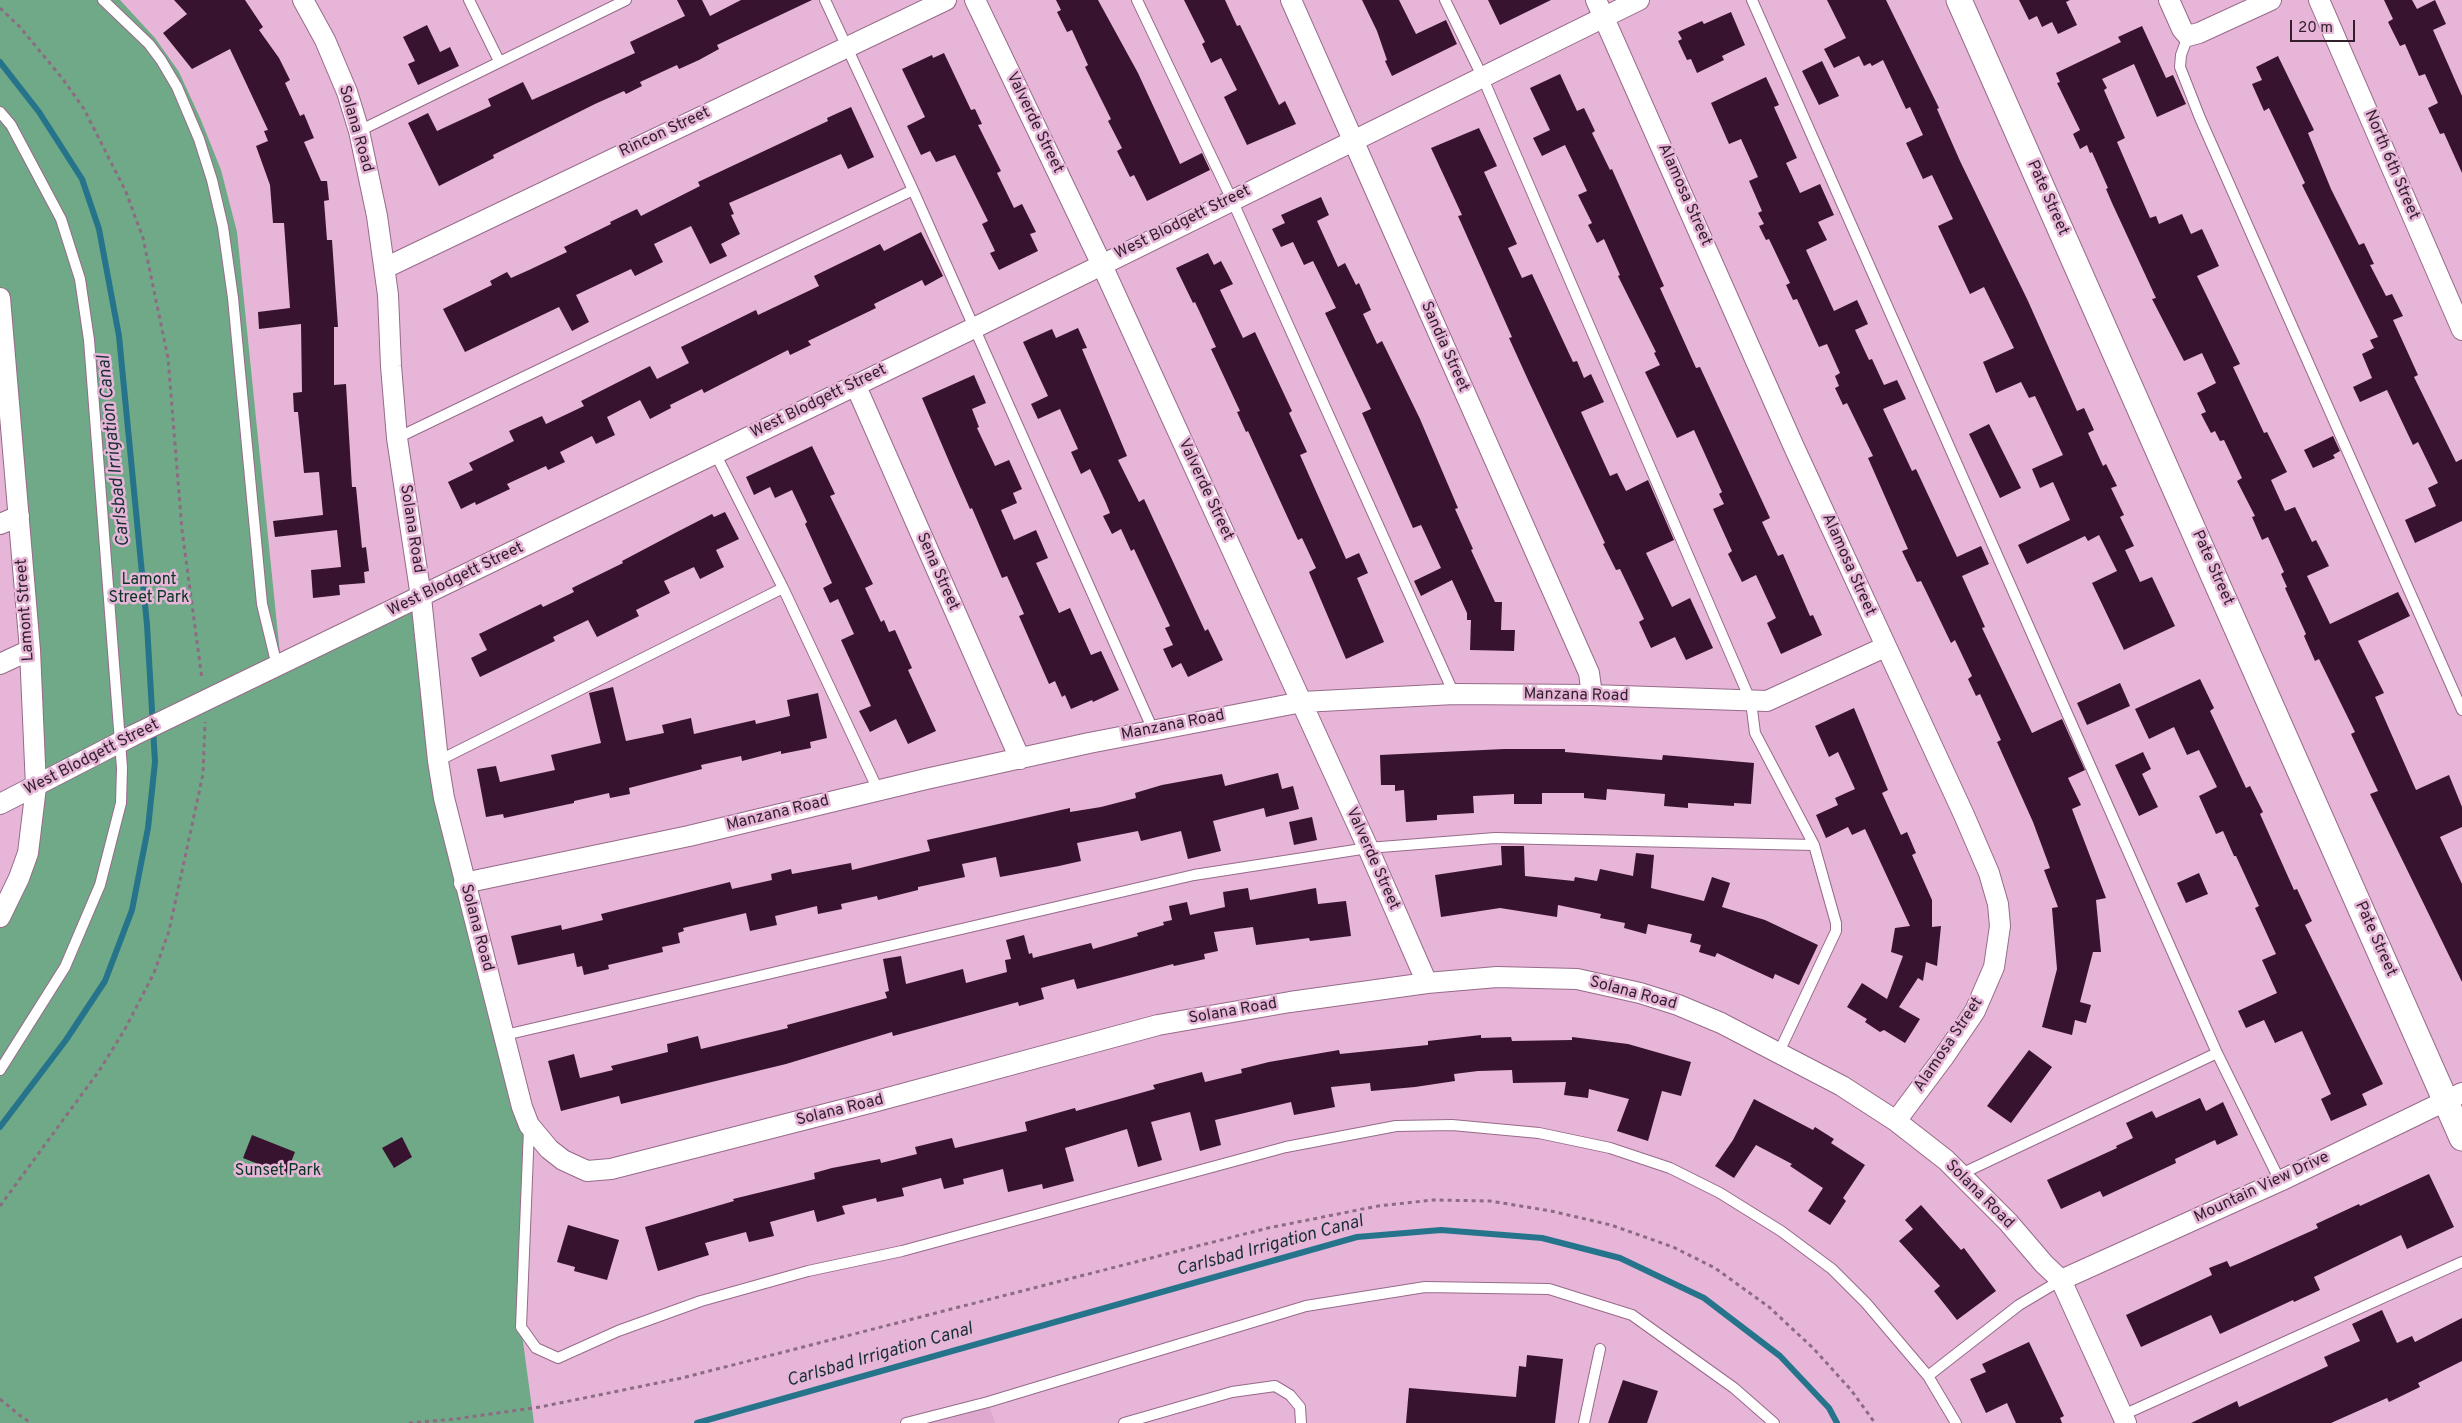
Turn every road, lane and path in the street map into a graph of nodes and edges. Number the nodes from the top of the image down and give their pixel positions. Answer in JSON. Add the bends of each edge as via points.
{"nodes":[{"id":1,"x":103,"y":0,"type":"edge"},
{"id":2,"x":303,"y":0,"type":"edge"},
{"id":3,"x":470,"y":0,"type":"edge"},
{"id":4,"x":626,"y":0,"type":"edge"},
{"id":5,"x":825,"y":0,"type":"edge"},
{"id":6,"x":946,"y":0,"type":"edge"},
{"id":7,"x":975,"y":0,"type":"edge"},
{"id":8,"x":1137,"y":0,"type":"edge"},
{"id":9,"x":1291,"y":0,"type":"edge"},
{"id":10,"x":1445,"y":0,"type":"edge"},
{"id":11,"x":1639,"y":0,"type":"edge"},
{"id":12,"x":1752,"y":0,"type":"edge"},
{"id":13,"x":1959,"y":0,"type":"edge"},
{"id":14,"x":2169,"y":0,"type":"edge"},
{"id":15,"x":2271,"y":0,"type":"edge"},
{"id":16,"x":2320,"y":0,"type":"edge"},
{"id":17,"x":0,"y":8,"type":"edge"},
{"id":18,"x":1600,"y":8,"type":"edge"},
{"id":19,"x":2188,"y":36,"type":"junction"},
{"id":20,"x":848,"y":47,"type":"junction"},
{"id":21,"x":499,"y":61,"type":"junction"},
{"id":22,"x":1482,"y":76,"type":"junction"},
{"id":23,"x":0,"y":112,"type":"edge"},
{"id":24,"x":359,"y":131,"type":"junction"},
{"id":25,"x":1354,"y":139,"type":"junction"},
{"id":26,"x":913,"y":190,"type":"junction"},
{"id":27,"x":1232,"y":200,"type":"junction"},
{"id":28,"x":1101,"y":263,"type":"junction"},
{"id":29,"x":385,"y":268,"type":"junction"},
{"id":30,"x":0,"y":298,"type":"edge"},
{"id":31,"x":974,"y":328,"type":"junction"},
{"id":32,"x":2462,"y":330,"type":"edge"},
{"id":33,"x":1,"y":339,"type":"edge"},
{"id":34,"x":855,"y":384,"type":"junction"},
{"id":35,"x":4,"y":394,"type":"edge"},
{"id":36,"x":397,"y":438,"type":"junction"},
{"id":37,"x":714,"y":452,"type":"junction"},
{"id":38,"x":19,"y":516,"type":"junction"},
{"id":39,"x":0,"y":524,"type":"edge"},
{"id":40,"x":783,"y":588,"type":"junction"},
{"id":41,"x":421,"y":597,"type":"junction"},
{"id":42,"x":1885,"y":647,"type":"junction"},
{"id":43,"x":30,"y":650,"type":"junction"},
{"id":44,"x":0,"y":664,"type":"edge"},
{"id":45,"x":277,"y":666,"type":"junction"},
{"id":46,"x":1454,"y":694,"type":"junction"},
{"id":47,"x":1592,"y":695,"type":"junction"},
{"id":48,"x":205,"y":700,"type":"junction"},
{"id":49,"x":1302,"y":702,"type":"junction"},
{"id":50,"x":1751,"y":702,"type":"junction"},
{"id":51,"x":2462,"y":710,"type":"edge"},
{"id":52,"x":1153,"y":730,"type":"junction"},
{"id":53,"x":127,"y":739,"type":"junction"},
{"id":54,"x":1020,"y":759,"type":"junction"},
{"id":55,"x":438,"y":761,"type":"junction"},
{"id":56,"x":36,"y":787,"type":"junction"},
{"id":57,"x":878,"y":790,"type":"junction"},
{"id":58,"x":0,"y":804,"type":"edge"},
{"id":59,"x":1814,"y":845,"type":"junction"},
{"id":60,"x":1368,"y":848,"type":"junction"},
{"id":61,"x":464,"y":883,"type":"junction"},
{"id":62,"x":0,"y":917,"type":"edge"},
{"id":63,"x":1427,"y":983,"type":"junction"},
{"id":64,"x":504,"y":1035,"type":"junction"},
{"id":65,"x":1779,"y":1052,"type":"junction"},
{"id":66,"x":2217,"y":1053,"type":"junction"},
{"id":67,"x":0,"y":1070,"type":"edge"},
{"id":68,"x":2454,"y":1097,"type":"edge"},
{"id":69,"x":1896,"y":1121,"type":"junction"},
{"id":70,"x":529,"y":1125,"type":"junction"},
{"id":71,"x":2462,"y":1138,"type":"edge"},
{"id":72,"x":1961,"y":1174,"type":"junction"},
{"id":73,"x":2280,"y":1181,"type":"junction"},
{"id":74,"x":0,"y":1206,"type":"edge"},
{"id":75,"x":2462,"y":1262,"type":"edge"},
{"id":76,"x":2061,"y":1280,"type":"junction"},
{"id":77,"x":1600,"y":1349,"type":"dead end"},
{"id":78,"x":1928,"y":1376,"type":"junction"},
{"id":79,"x":0,"y":1399,"type":"edge"},
{"id":80,"x":2124,"y":1419,"type":"edge"},
{"id":81,"x":32,"y":1423,"type":"edge"},
{"id":82,"x":409,"y":1423,"type":"edge"},
{"id":83,"x":906,"y":1423,"type":"edge"},
{"id":84,"x":1124,"y":1423,"type":"edge"},
{"id":85,"x":1301,"y":1423,"type":"edge"},
{"id":86,"x":1584,"y":1423,"type":"edge"},
{"id":87,"x":1774,"y":1423,"type":"edge"},
{"id":88,"x":1876,"y":1423,"type":"edge"},
{"id":89,"x":1956,"y":1423,"type":"edge"}],
"edges":[{"from":1,"to":45,"type":"lane","via":[[161,60],[177,87],[212,180],[223,227],[233,298],[262,604]]},
{"from":2,"to":24,"type":"street","name":"Solana Road","via":[[347,92]]},
{"from":3,"to":21,"type":"lane"},
{"from":4,"to":21,"type":"lane"},
{"from":5,"to":20,"type":"lane"},
{"from":6,"to":20,"type":"street","name":"Rincon Street"},
{"from":7,"to":28,"type":"street","name":"Valverde Street"},
{"from":8,"to":27,"type":"lane"},
{"from":9,"to":25,"type":"street","name":"Sandia Street"},
{"from":10,"to":22,"type":"lane"},
{"from":11,"to":18,"type":"street","name":"West Blodgett Street"},
{"from":12,"to":66,"type":"lane"},
{"from":13,"to":68,"type":"street","name":"Pate Street"},
{"from":14,"to":19,"type":"street"},
{"from":15,"to":19,"type":"street","via":[[2199,34]]},
{"from":16,"to":32,"type":"street","name":"North 6th Street"},
{"from":17,"to":48,"type":"path","via":[[19,26],[84,109],[126,192],[144,238],[168,358],[182,530]]},
{"from":18,"to":22,"type":"street","name":"West Blodgett Street"},
{"from":18,"to":42,"type":"street","name":"Alamosa Street"},
{"from":19,"to":51,"type":"lane","via":[[2180,55],[2180,67],[2200,118]]},
{"from":20,"to":26,"type":"lane"},
{"from":20,"to":29,"type":"street","name":"Rincon Street"},
{"from":21,"to":24,"type":"lane"},
{"from":22,"to":25,"type":"street","name":"West Blodgett Street"},
{"from":22,"to":50,"type":"lane"},
{"from":23,"to":53,"type":"lane","via":[[11,125],[61,219],[80,279],[89,340]]},
{"from":24,"to":29,"type":"street","name":"Solana Road"},
{"from":25,"to":27,"type":"street","name":"West Blodgett Street"},
{"from":25,"to":47,"type":"street","name":"Sandia Street","via":[[1589,673]]},
{"from":26,"to":31,"type":"lane"},
{"from":26,"to":36,"type":"lane"},
{"from":27,"to":28,"type":"street","name":"West Blodgett Street"},
{"from":27,"to":46,"type":"lane"},
{"from":28,"to":31,"type":"street","name":"West Blodgett Street"},
{"from":28,"to":49,"type":"street","name":"Valverde Street"},
{"from":29,"to":36,"type":"street","name":"Solana Road"},
{"from":30,"to":33,"type":"street","name":"Lamont Street"},
{"from":31,"to":34,"type":"street","name":"West Blodgett Street"},
{"from":31,"to":52,"type":"lane"},
{"from":33,"to":35,"type":"street","name":"Lamont Street"},
{"from":34,"to":37,"type":"street","name":"West Blodgett Street"},
{"from":34,"to":54,"type":"street","name":"Sena Street"},
{"from":35,"to":38,"type":"street","name":"Lamont Street"},
{"from":36,"to":41,"type":"street","name":"Solana Road"},
{"from":37,"to":40,"type":"lane"},
{"from":37,"to":41,"type":"street","name":"West Blodgett Street"},
{"from":38,"to":39,"type":"street"},
{"from":38,"to":43,"type":"street","name":"Lamont Street"},
{"from":40,"to":55,"type":"lane"},
{"from":40,"to":57,"type":"lane"},
{"from":41,"to":45,"type":"street","name":"West Blodgett Street"},
{"from":41,"to":55,"type":"street","name":"Solana Road"},
{"from":42,"to":50,"type":"street","name":"Manzana Road","via":[[1767,700]]},
{"from":42,"to":69,"type":"street","name":"Alamosa Street","via":[[1989,873],[1998,904],[2000,926],[1994,967],[1975,1011]]},
{"from":43,"to":44,"type":"street"},
{"from":43,"to":56,"type":"street","name":"Lamont Street"},
{"from":45,"to":48,"type":"street","name":"West Blodgett Street"},
{"from":46,"to":47,"type":"street","name":"Manzana Road"},
{"from":46,"to":49,"type":"street","name":"Manzana Road"},
{"from":47,"to":50,"type":"street","name":"Manzana Road"},
{"from":48,"to":53,"type":"street","name":"West Blodgett Street"},
{"from":48,"to":74,"type":"path","via":[[203,774],[169,931],[154,974],[99,1071]]},
{"from":49,"to":52,"type":"street","name":"Manzana Road"},
{"from":49,"to":60,"type":"street","name":"Valverde Street"},
{"from":50,"to":59,"type":"lane","via":[[1755,733]]},
{"from":52,"to":54,"type":"street","name":"Manzana Road"},
{"from":53,"to":56,"type":"street","name":"West Blodgett Street"},
{"from":53,"to":67,"type":"lane","via":[[121,803],[100,885],[65,967]]},
{"from":54,"to":57,"type":"street","name":"Manzana Road"},
{"from":55,"to":61,"type":"street","name":"Solana Road"},
{"from":56,"to":58,"type":"street","name":"West Blodgett Street"},
{"from":56,"to":62,"type":"street","name":"Lamont Street","via":[[28,853],[20,878]]},
{"from":57,"to":61,"type":"street","name":"Manzana Road","via":[[689,836]]},
{"from":59,"to":60,"type":"lane","via":[[1512,838]]},
{"from":59,"to":65,"type":"lane","via":[[1836,931]]},
{"from":60,"to":63,"type":"street","name":"Valverde Street"},
{"from":60,"to":64,"type":"lane","via":[[1194,875]]},
{"from":61,"to":64,"type":"street","name":"Solana Road"},
{"from":63,"to":65,"type":"street","name":"Solana Road","via":[[1498,977],[1577,979],[1678,1005]]},
{"from":63,"to":70,"type":"street","name":"Solana Road","via":[[1260,1006],[1158,1025],[610,1169],[587,1171],[563,1160]]},
{"from":64,"to":70,"type":"street","name":"Solana Road"},
{"from":65,"to":69,"type":"street","name":"Solana Road","via":[[1842,1086]]},
{"from":66,"to":72,"type":"lane"},
{"from":66,"to":73,"type":"lane"},
{"from":68,"to":71,"type":"street","name":"Pate Street"},
{"from":68,"to":73,"type":"street","name":"Mountain View Drive"},
{"from":69,"to":72,"type":"street","name":"Solana Road"},
{"from":70,"to":78,"type":"lane","via":[[521,1326],[536,1348],[558,1358],[672,1311],[808,1271],[902,1251],[1286,1147],[1396,1126],[1444,1125],[1524,1131],[1610,1148],[1670,1168],[1720,1193],[1781,1231],[1832,1269],[1866,1303]]},
{"from":72,"to":76,"type":"street","name":"Solana Road"},
{"from":73,"to":76,"type":"street","name":"Mountain View Drive"},
{"from":75,"to":80,"type":"lane"},
{"from":76,"to":78,"type":"lane","via":[[2019,1305]]},
{"from":76,"to":80,"type":"street","name":"Solana Road"},
{"from":77,"to":86,"type":"lane"},
{"from":78,"to":89,"type":"lane"},
{"from":79,"to":81,"type":"path"},
{"from":82,"to":88,"type":"path","via":[[540,1407],[682,1378],[1268,1228],[1378,1206],[1433,1200],[1490,1202],[1551,1211],[1611,1225],[1673,1247],[1715,1268],[1769,1307],[1814,1349]]},
{"from":83,"to":87,"type":"lane","via":[[988,1402],[1306,1306],[1424,1287],[1549,1289],[1632,1315],[1734,1388]]},
{"from":84,"to":85,"type":"lane","via":[[1232,1392],[1275,1386],[1290,1395],[1300,1407]]}]}
